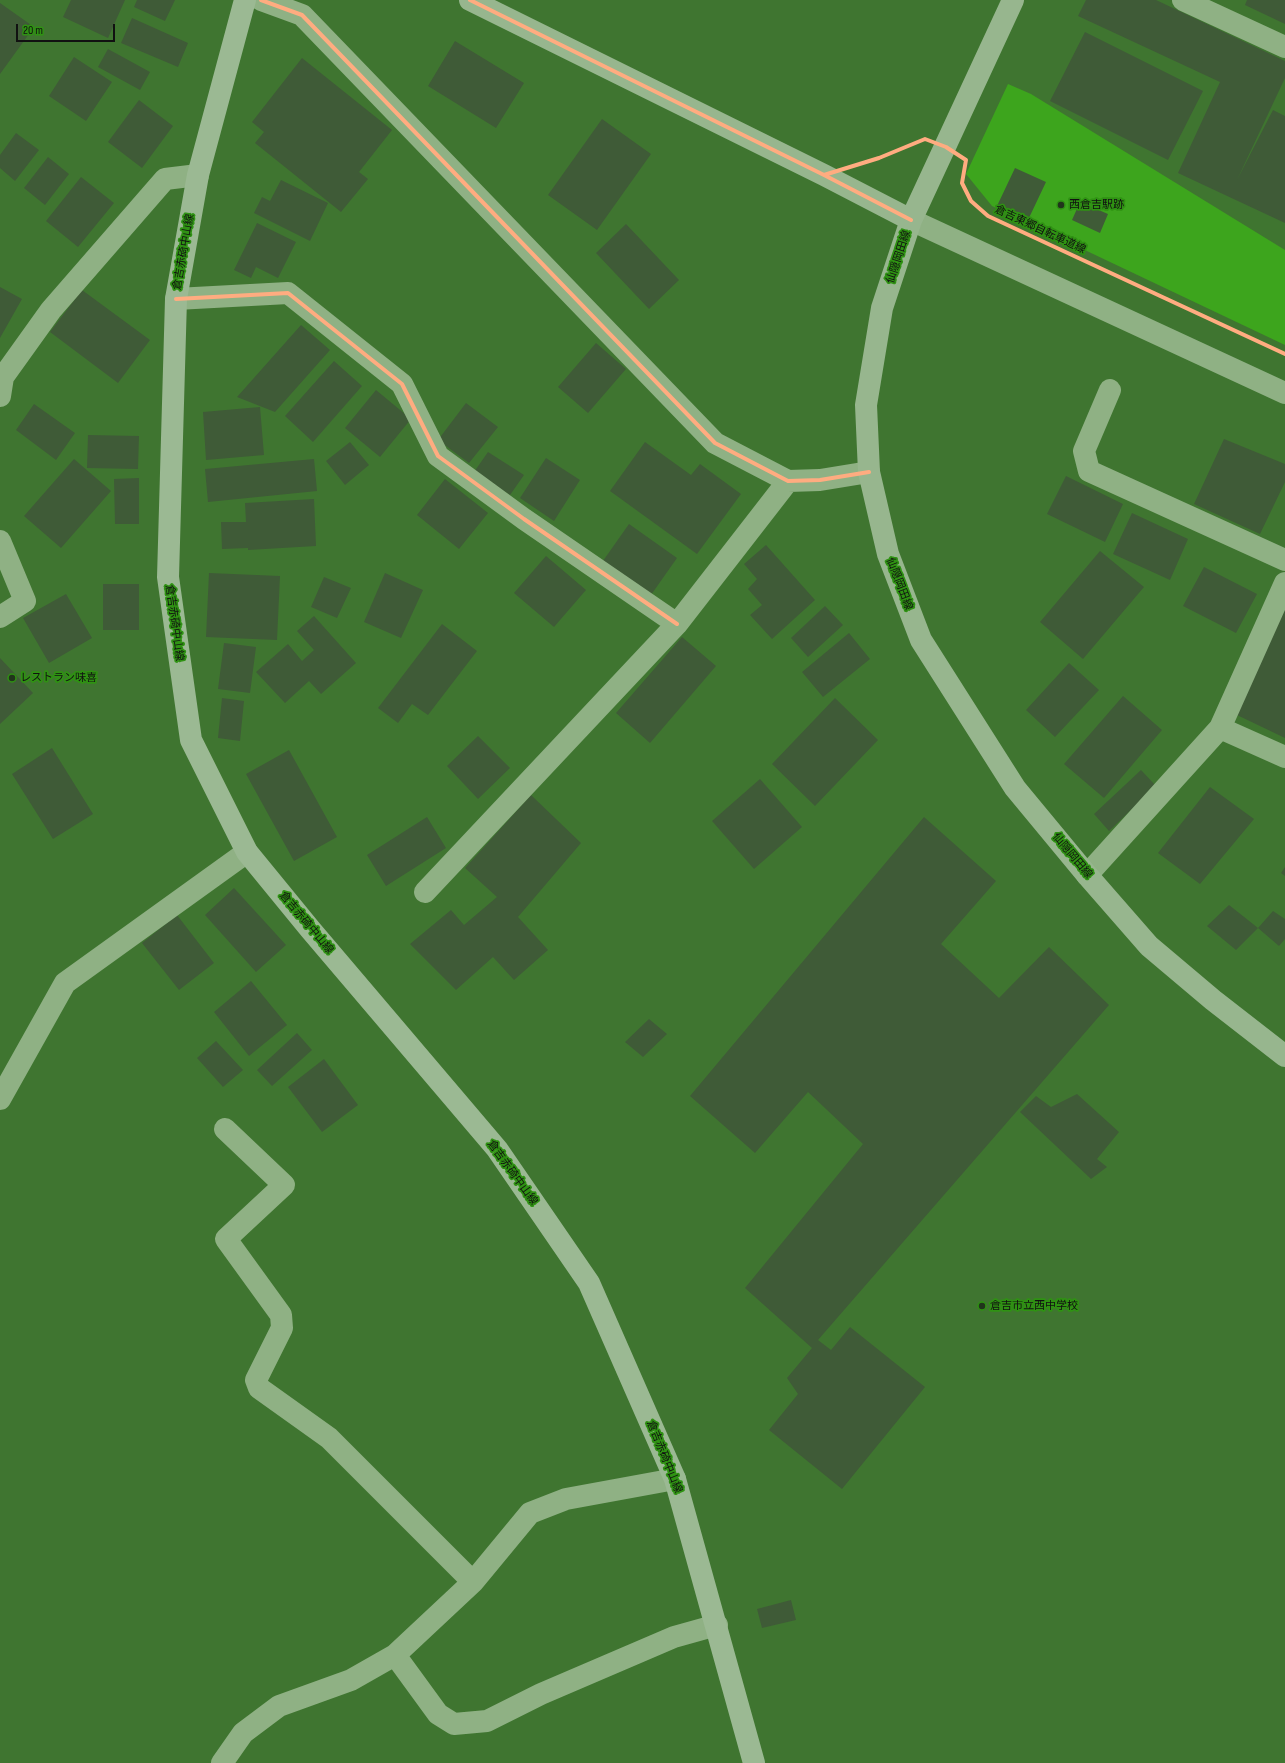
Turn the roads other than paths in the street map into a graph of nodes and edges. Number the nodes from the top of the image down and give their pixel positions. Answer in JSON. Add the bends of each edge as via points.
{"nodes":[{"id":1,"x":245,"y":0,"type":"edge"},
{"id":2,"x":261,"y":0,"type":"edge"},
{"id":3,"x":470,"y":0,"type":"edge"},
{"id":4,"x":1013,"y":0,"type":"edge"},
{"id":5,"x":1183,"y":0,"type":"edge"},
{"id":6,"x":1285,"y":47,"type":"edge"},
{"id":7,"x":198,"y":175,"type":"junction"},
{"id":8,"x":911,"y":220,"type":"junction"},
{"id":9,"x":176,"y":299,"type":"junction"},
{"id":10,"x":1110,"y":390,"type":"dead end"},
{"id":11,"x":1285,"y":394,"type":"edge"},
{"id":12,"x":0,"y":396,"type":"edge"},
{"id":13,"x":868,"y":472,"type":"junction"},
{"id":14,"x":788,"y":481,"type":"junction"},
{"id":15,"x":0,"y":541,"type":"edge"},
{"id":16,"x":1285,"y":560,"type":"edge"},
{"id":17,"x":1285,"y":583,"type":"edge"},
{"id":18,"x":0,"y":617,"type":"edge"},
{"id":19,"x":676,"y":624,"type":"junction"},
{"id":20,"x":1220,"y":728,"type":"junction"},
{"id":21,"x":1285,"y":757,"type":"edge"},
{"id":22,"x":247,"y":852,"type":"junction"},
{"id":23,"x":1087,"y":875,"type":"junction"},
{"id":24,"x":425,"y":892,"type":"dead end"},
{"id":25,"x":1285,"y":1056,"type":"edge"},
{"id":26,"x":0,"y":1099,"type":"edge"},
{"id":27,"x":226,"y":1129,"type":"dead end"},
{"id":28,"x":676,"y":1479,"type":"junction"},
{"id":29,"x":473,"y":1582,"type":"junction"},
{"id":30,"x":717,"y":1625,"type":"junction"},
{"id":31,"x":395,"y":1656,"type":"junction"},
{"id":32,"x":222,"y":1763,"type":"edge"},
{"id":33,"x":754,"y":1763,"type":"edge"}],
"edges":[{"from":1,"to":7,"type":"main road","name":"倉吉赤碕中山線"},
{"from":2,"to":14,"type":"street","via":[[302,15],[715,443]]},
{"from":3,"to":8,"type":"main road"},
{"from":4,"to":8,"type":"main road","name":"仙隠岡田線"},
{"from":5,"to":6,"type":"street"},
{"from":7,"to":9,"type":"main road","name":"倉吉赤碕中山線"},
{"from":7,"to":12,"type":"street","via":[[165,179],[51,310],[3,377]]},
{"from":8,"to":11,"type":"street"},
{"from":8,"to":13,"type":"main road","name":"仙隠岡田線","via":[[882,308],[866,405]]},
{"from":9,"to":19,"type":"street","via":[[288,293],[402,384],[438,456]]},
{"from":9,"to":22,"type":"main road","name":"倉吉赤碕中山線","via":[[168,577],[191,740]]},
{"from":10,"to":16,"type":"street","via":[[1084,451],[1089,471]]},
{"from":13,"to":14,"type":"street","via":[[820,480]]},
{"from":13,"to":23,"type":"main road","name":"仙隠岡田線","via":[[888,554],[921,640],[1015,788]]},
{"from":14,"to":19,"type":"street"},
{"from":15,"to":18,"type":"street","via":[[25,601]]},
{"from":17,"to":20,"type":"street"},
{"from":19,"to":24,"type":"street"},
{"from":20,"to":21,"type":"street"},
{"from":20,"to":23,"type":"street"},
{"from":22,"to":26,"type":"street","via":[[65,982]]},
{"from":22,"to":28,"type":"main road","name":"倉吉赤碕中山線","via":[[497,1149],[589,1283]]},
{"from":23,"to":25,"type":"main road","name":"仙隠岡田線","via":[[1149,946]]},
{"from":27,"to":29,"type":"street","via":[[284,1185],[226,1239],[281,1315],[282,1328],[256,1380],[259,1388],[329,1438]]},
{"from":28,"to":29,"type":"street","via":[[566,1499],[530,1513]]},
{"from":28,"to":30,"type":"main road","name":"倉吉赤碕中山線"},
{"from":29,"to":31,"type":"street"},
{"from":30,"to":31,"type":"street","via":[[674,1637],[541,1694],[487,1721],[454,1724],[438,1714]]},
{"from":30,"to":33,"type":"main road","name":"倉吉赤碕中山線"},
{"from":31,"to":32,"type":"street","via":[[351,1680],[279,1706],[243,1733]]}]}
